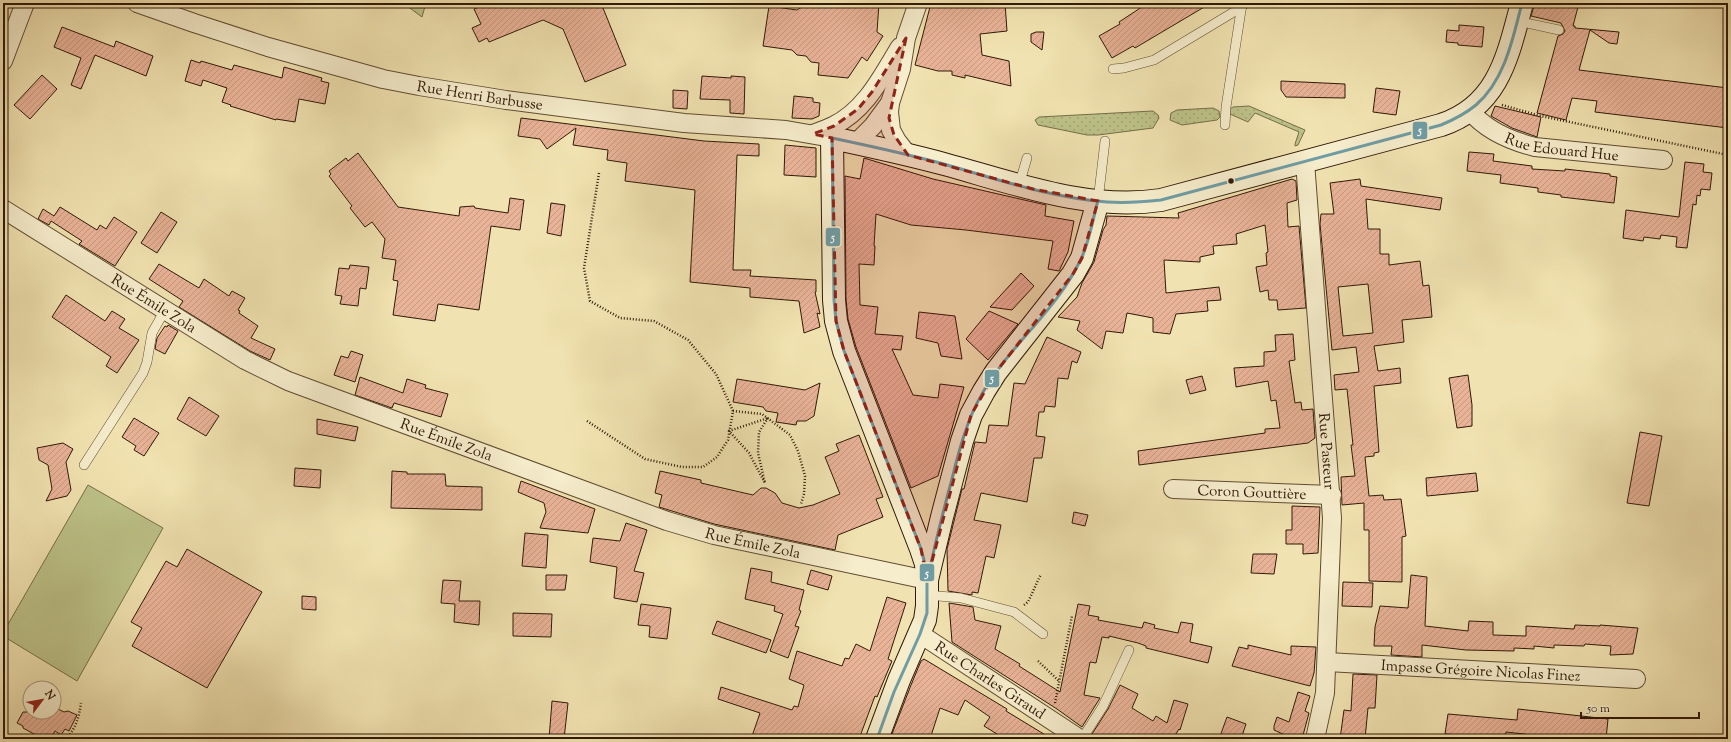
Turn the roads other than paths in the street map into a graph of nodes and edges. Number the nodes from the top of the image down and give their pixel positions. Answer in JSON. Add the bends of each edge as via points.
{"nodes":[{"id":1,"x":25,"y":3,"type":"edge"},
{"id":2,"x":918,"y":3,"type":"edge"},
{"id":3,"x":142,"y":4,"type":"edge"},
{"id":4,"x":1242,"y":5,"type":"edge"},
{"id":5,"x":1520,"y":12,"type":"edge"},
{"id":6,"x":1559,"y":30,"type":"dead end"},
{"id":7,"x":906,"y":38,"type":"junction"},
{"id":8,"x":3,"y":61,"type":"edge"},
{"id":9,"x":1113,"y":69,"type":"dead end"},
{"id":10,"x":872,"y":92,"type":"junction"},
{"id":11,"x":890,"y":103,"type":"junction"},
{"id":12,"x":1476,"y":105,"type":"junction"},
{"id":13,"x":1225,"y":125,"type":"dead end"},
{"id":14,"x":838,"y":139,"type":"junction"},
{"id":15,"x":1105,"y":141,"type":"dead end"},
{"id":16,"x":908,"y":156,"type":"junction"},
{"id":17,"x":1027,"y":158,"type":"dead end"},
{"id":18,"x":1664,"y":160,"type":"dead end"},
{"id":19,"x":1305,"y":162,"type":"junction"},
{"id":20,"x":1019,"y":186,"type":"junction"},
{"id":21,"x":1098,"y":201,"type":"junction"},
{"id":22,"x":3,"y":208,"type":"edge"},
{"id":23,"x":165,"y":310,"type":"junction"},
{"id":24,"x":84,"y":465,"type":"dead end"},
{"id":25,"x":1173,"y":489,"type":"dead end"},
{"id":26,"x":1332,"y":496,"type":"junction"},
{"id":27,"x":927,"y":587,"type":"junction"},
{"id":28,"x":920,"y":634,"type":"junction"},
{"id":29,"x":1043,"y":634,"type":"dead end"},
{"id":30,"x":1129,"y":650,"type":"dead end"},
{"id":31,"x":1327,"y":662,"type":"junction"},
{"id":32,"x":1636,"y":679,"type":"dead end"},
{"id":33,"x":877,"y":739,"type":"edge"},
{"id":34,"x":1081,"y":739,"type":"edge"},
{"id":35,"x":1315,"y":739,"type":"edge"}],
"edges":[{"from":1,"to":8,"type":"street"},
{"from":2,"to":7,"type":"street"},
{"from":3,"to":14,"type":"street","name":"Rue Henri Barbusse","via":[[194,24],[268,47],[383,79],[419,86],[684,123]]},
{"from":4,"to":9,"type":"lane","via":[[1154,60]]},
{"from":4,"to":13,"type":"lane"},
{"from":5,"to":6,"type":"lane"},
{"from":5,"to":12,"type":"street","via":[[1503,67],[1493,85]]},
{"from":7,"to":10,"type":"street"},
{"from":7,"to":11,"type":"street","via":[[901,68]]},
{"from":10,"to":14,"type":"street","via":[[858,121]]},
{"from":10,"to":14,"type":"street","via":[[858,109],[834,126]]},
{"from":11,"to":14,"type":"street","via":[[873,126]]},
{"from":11,"to":16,"type":"street","via":[[891,130]]},
{"from":12,"to":18,"type":"street","name":"Rue Edouard Hue","via":[[1484,126],[1525,144]]},
{"from":12,"to":19,"type":"street","via":[[1457,119],[1441,125]]},
{"from":14,"to":16,"type":"street"},
{"from":14,"to":27,"type":"street","via":[[834,300],[838,331],[921,549],[926,564]]},
{"from":15,"to":21,"type":"lane"},
{"from":16,"to":20,"type":"street"},
{"from":17,"to":20,"type":"lane"},
{"from":19,"to":21,"type":"street","via":[[1161,200],[1124,203]]},
{"from":19,"to":26,"type":"street","name":"Rue Pasteur"},
{"from":20,"to":21,"type":"street"},
{"from":21,"to":27,"type":"street","via":[[1084,251],[1073,274],[993,376],[971,415],[944,509]]},
{"from":22,"to":23,"type":"street","name":"Rue Émile Zola"},
{"from":23,"to":24,"type":"lane","via":[[152,333],[148,362],[143,373]]},
{"from":23,"to":27,"type":"street","name":"Rue Émile Zola","via":[[255,366],[288,381],[656,518],[714,535]]},
{"from":25,"to":26,"type":"street","name":"Coron Gouttière"},
{"from":26,"to":31,"type":"street","name":"Rue Pasteur"},
{"from":27,"to":28,"type":"street","via":[[927,614]]},
{"from":27,"to":29,"type":"lane","via":[[1014,612]]},
{"from":28,"to":33,"type":"street","via":[[899,680]]},
{"from":28,"to":34,"type":"street","name":"Rue Charles Giraud"},
{"from":30,"to":34,"type":"lane","via":[[1103,706]]},
{"from":31,"to":32,"type":"street","name":"Impasse Grégoire Nicolas Finez"},
{"from":31,"to":35,"type":"street","name":"Rue Pasteur","via":[[1324,701]]}]}
